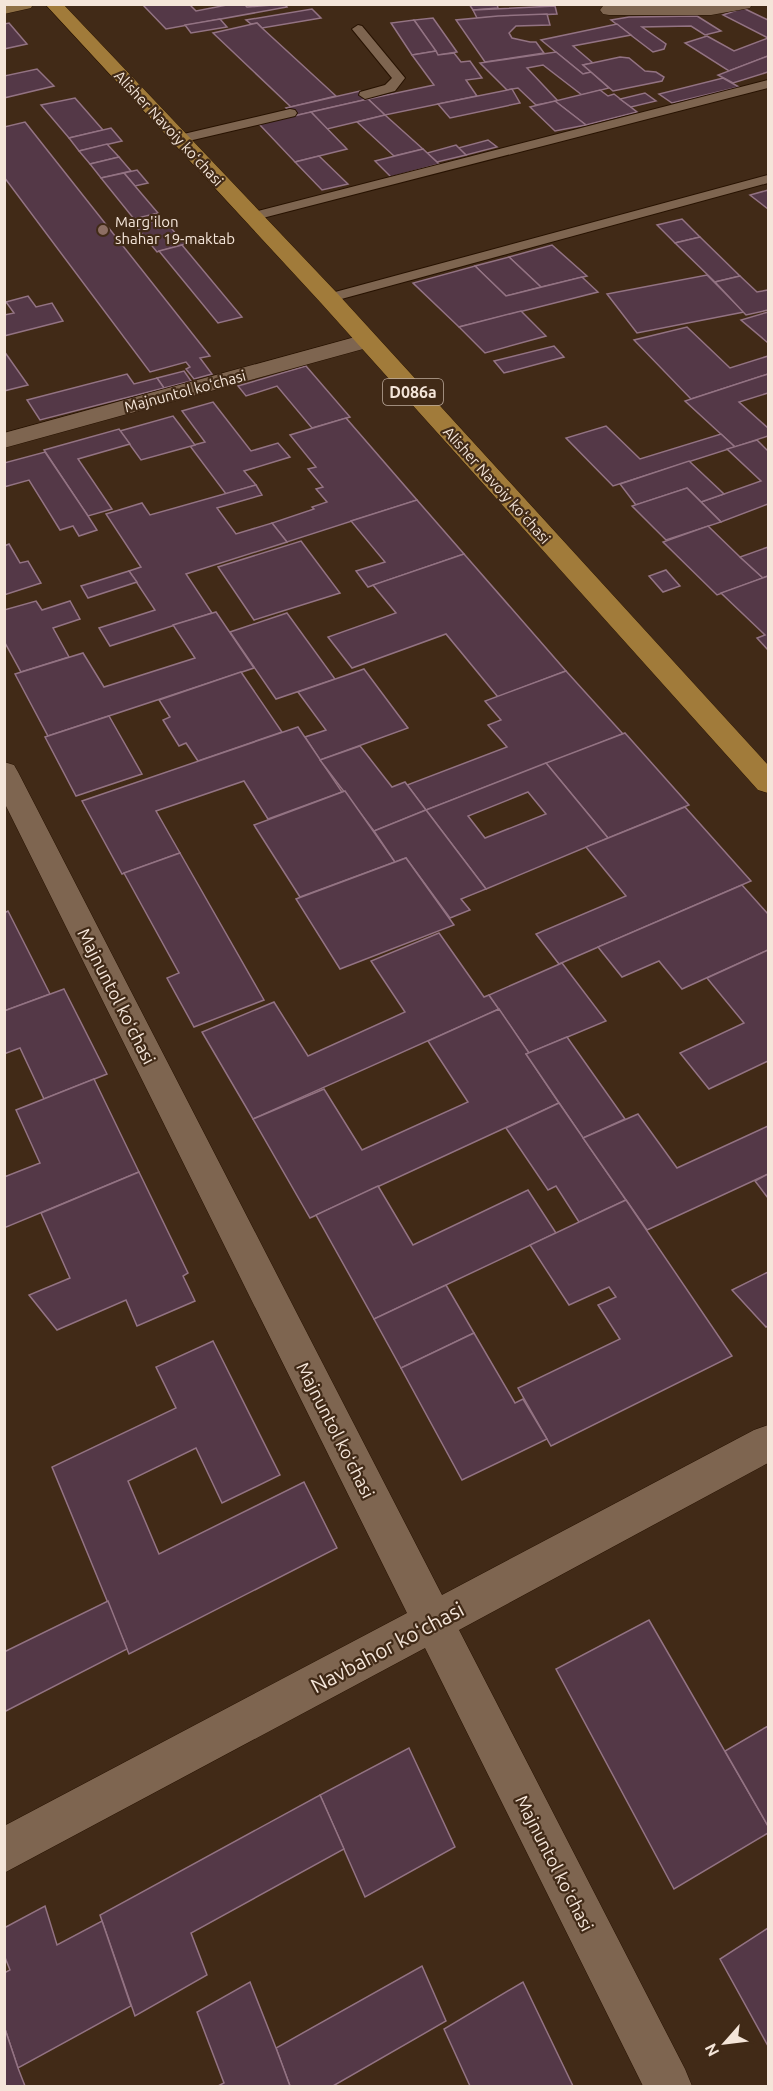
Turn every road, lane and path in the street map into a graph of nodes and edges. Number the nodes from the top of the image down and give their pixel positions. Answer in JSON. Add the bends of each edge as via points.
{"nodes":[{"id":1,"x":25,"y":4,"type":"edge"},
{"id":2,"x":53,"y":4,"type":"edge"},
{"id":3,"x":744,"y":4,"type":"edge"},
{"id":4,"x":4,"y":9,"type":"edge"},
{"id":5,"x":609,"y":10,"type":"dead end"},
{"id":6,"x":358,"y":29,"type":"dead end"},
{"id":7,"x":768,"y":84,"type":"edge"},
{"id":8,"x":364,"y":95,"type":"dead end"},
{"id":9,"x":290,"y":113,"type":"dead end"},
{"id":10,"x":180,"y":139,"type":"junction"},
{"id":11,"x":768,"y":179,"type":"edge"},
{"id":12,"x":251,"y":217,"type":"junction"},
{"id":13,"x":329,"y":298,"type":"junction"},
{"id":14,"x":366,"y":341,"type":"junction"},
{"id":15,"x":4,"y":441,"type":"edge"},
{"id":16,"x":4,"y":772,"type":"edge"},
{"id":17,"x":768,"y":783,"type":"edge"},
{"id":18,"x":768,"y":1443,"type":"edge"},
{"id":19,"x":433,"y":1622,"type":"junction"},
{"id":20,"x":4,"y":1851,"type":"edge"},
{"id":21,"x":668,"y":2086,"type":"edge"}],
"edges":[{"from":1,"to":4,"type":"main road"},
{"from":2,"to":10,"type":"main road","name":"Alisher Navoiy koʻchasi","number":"D086a"},
{"from":3,"to":5,"type":"street","via":[[711,10]]},
{"from":6,"to":8,"type":"lane","via":[[399,78],[390,88]]},
{"from":7,"to":12,"type":"lane"},
{"from":9,"to":10,"type":"lane"},
{"from":10,"to":12,"type":"main road","name":"Alisher Navoiy koʻchasi","number":"D086a"},
{"from":11,"to":13,"type":"lane"},
{"from":12,"to":13,"type":"main road","name":"Alisher Navoiy koʻchasi","number":"D086a"},
{"from":13,"to":14,"type":"main road","name":"Alisher Navoiy koʻchasi","number":"D086a"},
{"from":14,"to":15,"type":"street","name":"Majnuntol koʻchasi"},
{"from":14,"to":17,"type":"main road","name":"Alisher Navoiy koʻchasi","number":"D086a"},
{"from":16,"to":19,"type":"street","name":"Majnuntol koʻchasi"},
{"from":18,"to":19,"type":"street","name":"Navbahor koʻchasi"},
{"from":19,"to":20,"type":"street","name":"Navbahor koʻchasi"},
{"from":19,"to":21,"type":"street","name":"Majnuntol koʻchasi"}]}
